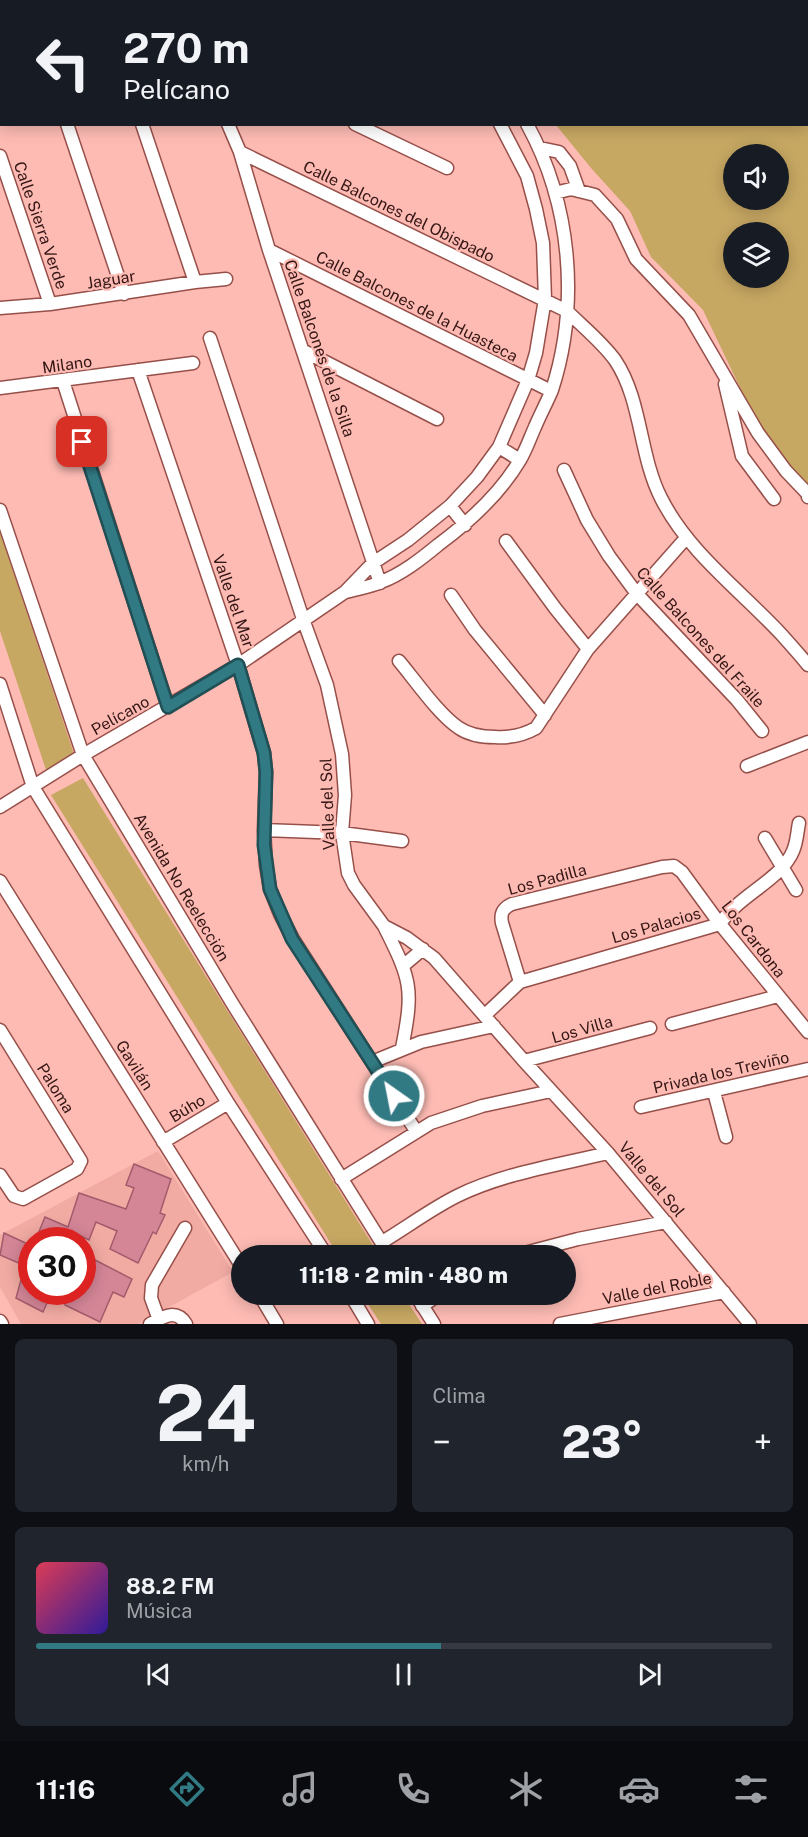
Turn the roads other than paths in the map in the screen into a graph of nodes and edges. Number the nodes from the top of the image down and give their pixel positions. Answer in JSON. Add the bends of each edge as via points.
{"nodes":[{"id":1,"x":68,"y":126,"type":"edge"},
{"id":2,"x":143,"y":126,"type":"edge"},
{"id":3,"x":229,"y":126,"type":"edge"},
{"id":4,"x":359,"y":126,"type":"edge"},
{"id":5,"x":501,"y":126,"type":"edge"},
{"id":6,"x":528,"y":126,"type":"edge"},
{"id":7,"x":540,"y":148,"type":"junction"},
{"id":8,"x":240,"y":152,"type":"junction"},
{"id":9,"x":0,"y":156,"type":"edge"},
{"id":10,"x":447,"y":168,"type":"dead end"},
{"id":11,"x":549,"y":170,"type":"junction"},
{"id":12,"x":527,"y":176,"type":"junction"},
{"id":13,"x":579,"y":191,"type":"junction"},
{"id":14,"x":555,"y":193,"type":"junction"},
{"id":15,"x":269,"y":250,"type":"junction"},
{"id":16,"x":568,"y":258,"type":"junction"},
{"id":17,"x":545,"y":260,"type":"junction"},
{"id":18,"x":226,"y":279,"type":"dead end"},
{"id":19,"x":195,"y":282,"type":"junction"},
{"id":20,"x":124,"y":294,"type":"junction"},
{"id":21,"x":545,"y":299,"type":"junction"},
{"id":22,"x":50,"y":304,"type":"junction"},
{"id":23,"x":0,"y":308,"type":"edge"},
{"id":24,"x":567,"y":311,"type":"junction"},
{"id":25,"x":210,"y":338,"type":"dead end"},
{"id":26,"x":304,"y":351,"type":"junction"},
{"id":27,"x":193,"y":363,"type":"dead end"},
{"id":28,"x":138,"y":370,"type":"junction"},
{"id":29,"x":722,"y":371,"type":"junction"},
{"id":30,"x":528,"y":380,"type":"junction"},
{"id":31,"x":63,"y":381,"type":"junction"},
{"id":32,"x":0,"y":388,"type":"edge"},
{"id":33,"x":551,"y":391,"type":"junction"},
{"id":34,"x":437,"y":419,"type":"dead end"},
{"id":35,"x":499,"y":447,"type":"junction"},
{"id":36,"x":520,"y":460,"type":"junction"},
{"id":37,"x":564,"y":470,"type":"dead end"},
{"id":38,"x":808,"y":497,"type":"edge"},
{"id":39,"x":774,"y":499,"type":"dead end"},
{"id":40,"x":450,"y":506,"type":"junction"},
{"id":41,"x":0,"y":510,"type":"edge"},
{"id":42,"x":465,"y":525,"type":"junction"},
{"id":43,"x":686,"y":538,"type":"junction"},
{"id":44,"x":408,"y":540,"type":"junction"},
{"id":45,"x":506,"y":541,"type":"dead end"},
{"id":46,"x":421,"y":558,"type":"junction"},
{"id":47,"x":373,"y":563,"type":"junction"},
{"id":48,"x":380,"y":583,"type":"junction"},
{"id":49,"x":345,"y":592,"type":"junction"},
{"id":50,"x":637,"y":594,"type":"junction"},
{"id":51,"x":451,"y":595,"type":"dead end"},
{"id":52,"x":303,"y":620,"type":"junction"},
{"id":53,"x":588,"y":649,"type":"junction"},
{"id":54,"x":399,"y":661,"type":"dead end"},
{"id":55,"x":238,"y":665,"type":"junction"},
{"id":56,"x":808,"y":665,"type":"edge"},
{"id":57,"x":0,"y":684,"type":"edge"},
{"id":58,"x":168,"y":707,"type":"junction"},
{"id":59,"x":545,"y":715,"type":"junction"},
{"id":60,"x":762,"y":731,"type":"dead end"},
{"id":61,"x":808,"y":742,"type":"edge"},
{"id":62,"x":83,"y":755,"type":"junction"},
{"id":63,"x":747,"y":766,"type":"dead end"},
{"id":64,"x":33,"y":787,"type":"junction"},
{"id":65,"x":0,"y":807,"type":"edge"},
{"id":66,"x":799,"y":824,"type":"dead end"},
{"id":67,"x":264,"y":830,"type":"junction"},
{"id":68,"x":342,"y":833,"type":"junction"},
{"id":69,"x":765,"y":838,"type":"dead end"},
{"id":70,"x":402,"y":840,"type":"dead end"},
{"id":71,"x":674,"y":866,"type":"joint"},
{"id":72,"x":782,"y":868,"type":"junction"},
{"id":73,"x":0,"y":881,"type":"edge"},
{"id":74,"x":796,"y":890,"type":"dead end"},
{"id":75,"x":720,"y":924,"type":"junction"},
{"id":76,"x":384,"y":926,"type":"junction"},
{"id":77,"x":423,"y":949,"type":"junction"},
{"id":78,"x":404,"y":965,"type":"junction"},
{"id":79,"x":520,"y":982,"type":"junction"},
{"id":80,"x":778,"y":996,"type":"junction"},
{"id":81,"x":485,"y":1015,"type":"junction"},
{"id":82,"x":672,"y":1024,"type":"dead end"},
{"id":83,"x":494,"y":1026,"type":"junction"},
{"id":84,"x":650,"y":1028,"type":"dead end"},
{"id":85,"x":0,"y":1030,"type":"edge"},
{"id":86,"x":808,"y":1032,"type":"edge"},
{"id":87,"x":402,"y":1048,"type":"junction"},
{"id":88,"x":524,"y":1061,"type":"junction"},
{"id":89,"x":372,"y":1062,"type":"junction"},
{"id":90,"x":808,"y":1069,"type":"edge"},
{"id":91,"x":551,"y":1091,"type":"junction"},
{"id":92,"x":714,"y":1092,"type":"junction"},
{"id":93,"x":228,"y":1103,"type":"junction"},
{"id":94,"x":641,"y":1107,"type":"dead end"},
{"id":95,"x":416,"y":1131,"type":"junction"},
{"id":96,"x":726,"y":1137,"type":"dead end"},
{"id":97,"x":163,"y":1142,"type":"junction"},
{"id":98,"x":609,"y":1153,"type":"junction"},
{"id":99,"x":0,"y":1175,"type":"edge"},
{"id":100,"x":341,"y":1179,"type":"junction"},
{"id":101,"x":666,"y":1222,"type":"junction"},
{"id":102,"x":185,"y":1228,"type":"dead end"},
{"id":103,"x":382,"y":1242,"type":"junction"},
{"id":104,"x":320,"y":1245,"type":"edge"},
{"id":105,"x":384,"y":1245,"type":"edge"},
{"id":106,"x":554,"y":1245,"type":"edge"},
{"id":107,"x":231,"y":1250,"type":"edge"},
{"id":108,"x":724,"y":1292,"type":"junction"},
{"id":109,"x":266,"y":1305,"type":"edge"},
{"id":110,"x":357,"y":1305,"type":"edge"},
{"id":111,"x":422,"y":1306,"type":"edge"},
{"id":112,"x":154,"y":1322,"type":"edge"},
{"id":113,"x":186,"y":1324,"type":"edge"},
{"id":114,"x":277,"y":1324,"type":"edge"},
{"id":115,"x":368,"y":1324,"type":"edge"},
{"id":116,"x":434,"y":1324,"type":"edge"},
{"id":117,"x":560,"y":1324,"type":"edge"},
{"id":118,"x":750,"y":1324,"type":"edge"}],
"edges":[{"from":1,"to":20,"type":"street"},
{"from":2,"to":19,"type":"street"},
{"from":3,"to":8,"type":"street","name":"Calle Balcones de la Silla"},
{"from":4,"to":10,"type":"street"},
{"from":5,"to":12,"type":"street","name":"Pelícano"},
{"from":6,"to":7,"type":"street","name":"Pelícano"},
{"from":7,"to":11,"type":"street","name":"Pelícano"},
{"from":7,"to":13,"type":"street","via":[[559,152],[570,166]]},
{"from":8,"to":15,"type":"street","name":"Calle Balcones de la Silla"},
{"from":8,"to":21,"type":"street","name":"Calle Balcones del Obispado"},
{"from":9,"to":22,"type":"street","name":"Calle Sierra Verde"},
{"from":11,"to":12,"type":"street"},
{"from":11,"to":14,"type":"street","name":"Pelícano"},
{"from":12,"to":17,"type":"street","name":"Pelícano"},
{"from":13,"to":14,"type":"street"},
{"from":13,"to":29,"type":"street","via":[[595,195],[617,219],[636,259],[689,315]]},
{"from":14,"to":16,"type":"street","name":"Pelícano"},
{"from":15,"to":26,"type":"street","name":"Calle Balcones de la Silla"},
{"from":15,"to":30,"type":"street","name":"Calle Balcones de la Huasteca"},
{"from":16,"to":17,"type":"street"},
{"from":16,"to":24,"type":"street","name":"Pelícano"},
{"from":17,"to":21,"type":"street","name":"Pelícano"},
{"from":18,"to":19,"type":"street","name":"Jaguar"},
{"from":19,"to":20,"type":"street","name":"Jaguar"},
{"from":20,"to":22,"type":"street","name":"Jaguar"},
{"from":21,"to":24,"type":"street","name":"Calle Balcones del Obispado"},
{"from":21,"to":30,"type":"street","name":"Pelícano"},
{"from":22,"to":23,"type":"street","name":"Jaguar"},
{"from":24,"to":33,"type":"street","name":"Pelícano"},
{"from":24,"to":43,"type":"street","name":"Calle Balcones del Obispado","via":[[615,361],[633,401],[660,498]]},
{"from":25,"to":52,"type":"street","name":"Valle del Sol"},
{"from":26,"to":34,"type":"street"},
{"from":26,"to":47,"type":"street","name":"Calle Balcones de la Silla"},
{"from":27,"to":28,"type":"street","name":"Milano"},
{"from":28,"to":31,"type":"street","name":"Milano"},
{"from":28,"to":55,"type":"street","name":"Valle del Mar"},
{"from":29,"to":38,"type":"street","via":[[758,433]]},
{"from":29,"to":39,"type":"street","via":[[742,456]]},
{"from":30,"to":33,"type":"street","name":"Calle Balcones de la Huasteca"},
{"from":30,"to":35,"type":"street","name":"Pelícano"},
{"from":31,"to":32,"type":"street","name":"Milano"},
{"from":31,"to":58,"type":"street"},
{"from":33,"to":36,"type":"street","name":"Pelícano"},
{"from":35,"to":36,"type":"street"},
{"from":35,"to":40,"type":"street","name":"Pelícano"},
{"from":36,"to":42,"type":"street","name":"Pelícano"},
{"from":37,"to":50,"type":"street","name":"Calle Balcones del Fraile","via":[[587,520]]},
{"from":40,"to":42,"type":"street"},
{"from":40,"to":44,"type":"street","name":"Pelícano"},
{"from":41,"to":62,"type":"street","name":"Avenida No Reelección"},
{"from":42,"to":46,"type":"street","name":"Pelícano"},
{"from":43,"to":50,"type":"street"},
{"from":43,"to":56,"type":"street","name":"Calle Balcones del Obispado"},
{"from":44,"to":46,"type":"street"},
{"from":44,"to":47,"type":"street","name":"Pelícano"},
{"from":45,"to":53,"type":"street"},
{"from":46,"to":48,"type":"street","name":"Pelícano"},
{"from":47,"to":48,"type":"street","name":"Calle Balcones de la Silla"},
{"from":47,"to":49,"type":"street","name":"Pelícano"},
{"from":48,"to":49,"type":"street","name":"Pelícano"},
{"from":49,"to":52,"type":"street","name":"Pelícano"},
{"from":50,"to":53,"type":"street"},
{"from":50,"to":60,"type":"street","name":"Calle Balcones del Fraile"},
{"from":51,"to":59,"type":"street"},
{"from":52,"to":55,"type":"street","name":"Pelícano"},
{"from":52,"to":68,"type":"street","name":"Valle del Sol","via":[[327,685],[342,754]]},
{"from":53,"to":59,"type":"street"},
{"from":54,"to":59,"type":"street","via":[[461,730],[509,738],[536,728]]},
{"from":55,"to":58,"type":"street","name":"Pelícano"},
{"from":55,"to":67,"type":"street","name":"Valle del Mar","via":[[264,753]]},
{"from":57,"to":64,"type":"street"},
{"from":58,"to":62,"type":"street","name":"Pelícano"},
{"from":61,"to":63,"type":"street"},
{"from":62,"to":64,"type":"street","name":"Pelícano"},
{"from":62,"to":100,"type":"street","name":"Avenida No Reelección"},
{"from":64,"to":65,"type":"street","name":"Pelícano"},
{"from":64,"to":93,"type":"street"},
{"from":66,"to":72,"type":"street","name":"Los Palacios","via":[[794,850]]},
{"from":67,"to":68,"type":"street"},
{"from":67,"to":89,"type":"street","name":"Valle del Mar","via":[[269,881],[280,914],[292,939]]},
{"from":68,"to":70,"type":"street"},
{"from":68,"to":76,"type":"street","name":"Valle del Sol","via":[[348,873]]},
{"from":69,"to":72,"type":"street"},
{"from":71,"to":75,"type":"street","name":"Los Cardona"},
{"from":71,"to":79,"type":"street","name":"Los Padilla","via":[[505,907],[502,922]]},
{"from":72,"to":74,"type":"street"},
{"from":72,"to":75,"type":"street","name":"Los Palacios","via":[[738,903]]},
{"from":73,"to":97,"type":"street","name":"Gavilán"},
{"from":75,"to":79,"type":"street","name":"Los Palacios"},
{"from":75,"to":80,"type":"street","name":"Los Cardona"},
{"from":76,"to":77,"type":"street","name":"Valle del Sol"},
{"from":76,"to":78,"type":"street"},
{"from":77,"to":78,"type":"street"},
{"from":77,"to":81,"type":"street","name":"Valle del Sol"},
{"from":78,"to":87,"type":"street","via":[[410,1014]]},
{"from":79,"to":81,"type":"street","name":"Los Palacios"},
{"from":80,"to":82,"type":"street"},
{"from":80,"to":86,"type":"street","name":"Los Cardona"},
{"from":81,"to":83,"type":"street","name":"Valle del Sol"},
{"from":83,"to":87,"type":"street"},
{"from":83,"to":88,"type":"street","name":"Valle del Sol"},
{"from":84,"to":88,"type":"street","name":"Los Villa"},
{"from":85,"to":99,"type":"street","name":"Paloma","via":[[80,1158],[77,1169],[27,1198],[14,1196]]},
{"from":87,"to":89,"type":"street"},
{"from":88,"to":91,"type":"street","name":"Valle del Sol"},
{"from":89,"to":95,"type":"street","name":"Valle del Mar"},
{"from":90,"to":92,"type":"street","name":"Privada los Treviño"},
{"from":91,"to":95,"type":"street","via":[[482,1106]]},
{"from":91,"to":98,"type":"street","name":"Valle del Sol"},
{"from":92,"to":94,"type":"street","name":"Privada los Treviño"},
{"from":92,"to":96,"type":"street"},
{"from":93,"to":97,"type":"street","name":"Búho"},
{"from":93,"to":104,"type":"street"},
{"from":95,"to":100,"type":"street"},
{"from":97,"to":107,"type":"street","name":"Gavilán"},
{"from":98,"to":101,"type":"street","name":"Valle del Sol"},
{"from":98,"to":103,"type":"street","via":[[532,1170],[477,1188]]},
{"from":100,"to":103,"type":"street","name":"Avenida No Reelección"},
{"from":101,"to":106,"type":"street"},
{"from":101,"to":108,"type":"street","name":"Valle del Sol"},
{"from":102,"to":112,"type":"street","via":[[152,1285]]},
{"from":103,"to":105,"type":"street","name":"Avenida No Reelección"},
{"from":108,"to":117,"type":"street","name":"Valle del Roble"},
{"from":108,"to":118,"type":"street","name":"Valle del Sol"},
{"from":109,"to":114,"type":"street"},
{"from":110,"to":115,"type":"street"},
{"from":111,"to":116,"type":"street"},
{"from":112,"to":113,"type":"street","via":[[175,1314]]}]}
